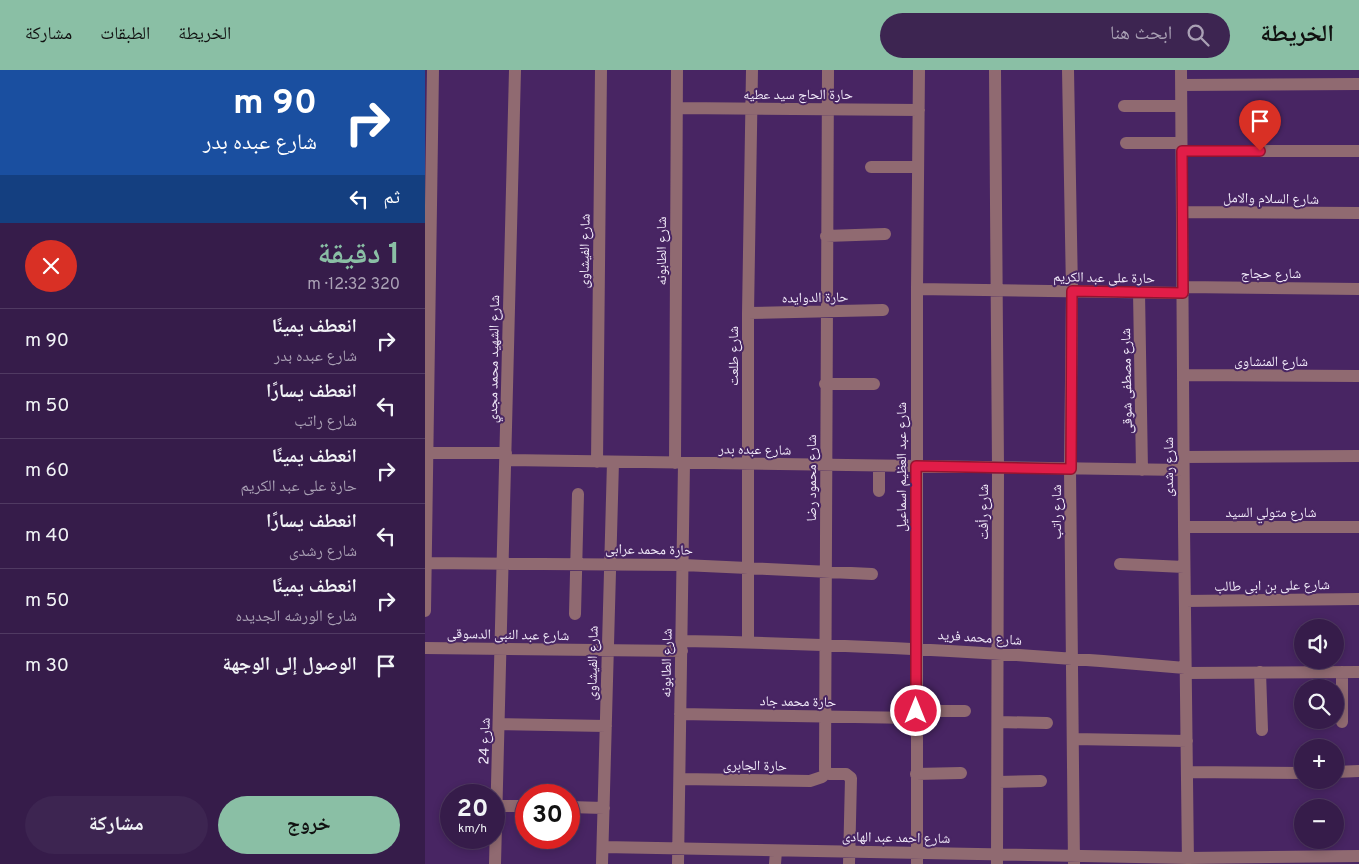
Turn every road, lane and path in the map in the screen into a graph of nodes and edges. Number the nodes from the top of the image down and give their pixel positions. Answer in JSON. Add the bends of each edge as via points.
{"nodes":[{"id":1,"x":433,"y":70,"type":"edge"},
{"id":2,"x":515,"y":70,"type":"edge"},
{"id":3,"x":601,"y":70,"type":"edge"},
{"id":4,"x":677,"y":70,"type":"edge"},
{"id":5,"x":752,"y":70,"type":"edge"},
{"id":6,"x":828,"y":70,"type":"edge"},
{"id":7,"x":919,"y":70,"type":"edge"},
{"id":8,"x":995,"y":70,"type":"edge"},
{"id":9,"x":1068,"y":70,"type":"edge"},
{"id":10,"x":1181,"y":70,"type":"edge"},
{"id":11,"x":1359,"y":84,"type":"edge"},
{"id":12,"x":1181,"y":85,"type":"junction"},
{"id":13,"x":1124,"y":106,"type":"dead end"},
{"id":14,"x":1181,"y":106,"type":"junction"},
{"id":15,"x":677,"y":108,"type":"junction"},
{"id":16,"x":751,"y":108,"type":"junction"},
{"id":17,"x":827,"y":109,"type":"junction"},
{"id":18,"x":919,"y":110,"type":"junction"},
{"id":19,"x":1126,"y":143,"type":"dead end"},
{"id":20,"x":1181,"y":147,"type":"junction"},
{"id":21,"x":1359,"y":151,"type":"edge"},
{"id":22,"x":871,"y":167,"type":"dead end"},
{"id":23,"x":918,"y":167,"type":"junction"},
{"id":24,"x":428,"y":175,"type":"edge"},
{"id":25,"x":1182,"y":212,"type":"junction"},
{"id":26,"x":1359,"y":213,"type":"edge"},
{"id":27,"x":885,"y":234,"type":"dead end"},
{"id":28,"x":827,"y":236,"type":"junction"},
{"id":29,"x":1359,"y":288,"type":"edge"},
{"id":30,"x":917,"y":289,"type":"junction"},
{"id":31,"x":996,"y":290,"type":"junction"},
{"id":32,"x":1183,"y":290,"type":"junction"},
{"id":33,"x":1072,"y":291,"type":"junction"},
{"id":34,"x":1139,"y":292,"type":"junction"},
{"id":35,"x":883,"y":310,"type":"dead end"},
{"id":36,"x":826,"y":312,"type":"junction"},
{"id":37,"x":748,"y":313,"type":"junction"},
{"id":38,"x":427,"y":325,"type":"edge"},
{"id":39,"x":1183,"y":375,"type":"junction"},
{"id":40,"x":1359,"y":376,"type":"edge"},
{"id":41,"x":825,"y":384,"type":"junction"},
{"id":42,"x":874,"y":384,"type":"dead end"},
{"id":43,"x":426,"y":453,"type":"edge"},
{"id":44,"x":1183,"y":456,"type":"junction"},
{"id":45,"x":1359,"y":456,"type":"edge"},
{"id":46,"x":506,"y":457,"type":"junction"},
{"id":47,"x":597,"y":462,"type":"junction"},
{"id":48,"x":613,"y":462,"type":"junction"},
{"id":49,"x":680,"y":463,"type":"junction"},
{"id":50,"x":748,"y":464,"type":"junction"},
{"id":51,"x":826,"y":465,"type":"junction"},
{"id":52,"x":879,"y":466,"type":"junction"},
{"id":53,"x":916,"y":466,"type":"junction"},
{"id":54,"x":998,"y":468,"type":"junction"},
{"id":55,"x":1071,"y":469,"type":"junction"},
{"id":56,"x":1142,"y":470,"type":"junction"},
{"id":57,"x":1183,"y":470,"type":"junction"},
{"id":58,"x":879,"y":491,"type":"dead end"},
{"id":59,"x":578,"y":494,"type":"dead end"},
{"id":60,"x":1184,"y":527,"type":"junction"},
{"id":61,"x":1359,"y":527,"type":"edge"},
{"id":62,"x":426,"y":563,"type":"edge"},
{"id":63,"x":503,"y":564,"type":"junction"},
{"id":64,"x":576,"y":564,"type":"junction"},
{"id":65,"x":610,"y":564,"type":"junction"},
{"id":66,"x":683,"y":564,"type":"junction"},
{"id":67,"x":1120,"y":564,"type":"dead end"},
{"id":68,"x":748,"y":567,"type":"junction"},
{"id":69,"x":1184,"y":567,"type":"junction"},
{"id":70,"x":825,"y":571,"type":"junction"},
{"id":71,"x":872,"y":574,"type":"dead end"},
{"id":72,"x":1359,"y":599,"type":"edge"},
{"id":73,"x":1185,"y":601,"type":"junction"},
{"id":74,"x":425,"y":611,"type":"edge"},
{"id":75,"x":575,"y":614,"type":"dead end"},
{"id":76,"x":748,"y":642,"type":"junction"},
{"id":77,"x":825,"y":644,"type":"junction"},
{"id":78,"x":682,"y":646,"type":"junction"},
{"id":79,"x":425,"y":648,"type":"edge"},
{"id":80,"x":916,"y":648,"type":"junction"},
{"id":81,"x":501,"y":649,"type":"junction"},
{"id":82,"x":608,"y":650,"type":"junction"},
{"id":83,"x":998,"y":653,"type":"junction"},
{"id":84,"x":1072,"y":658,"type":"junction"},
{"id":85,"x":1185,"y":670,"type":"junction"},
{"id":86,"x":1260,"y":672,"type":"junction"},
{"id":87,"x":1341,"y":672,"type":"junction"},
{"id":88,"x":1359,"y":672,"type":"edge"},
{"id":89,"x":1341,"y":679,"type":"edge"},
{"id":90,"x":965,"y":711,"type":"dead end"},
{"id":91,"x":680,"y":714,"type":"junction"},
{"id":92,"x":916,"y":714,"type":"junction"},
{"id":93,"x":825,"y":716,"type":"junction"},
{"id":94,"x":998,"y":722,"type":"junction"},
{"id":95,"x":1047,"y":723,"type":"dead end"},
{"id":96,"x":499,"y":724,"type":"junction"},
{"id":97,"x":606,"y":726,"type":"junction"},
{"id":98,"x":1262,"y":730,"type":"dead end"},
{"id":99,"x":1073,"y":739,"type":"junction"},
{"id":100,"x":1187,"y":741,"type":"junction"},
{"id":101,"x":1359,"y":771,"type":"edge"},
{"id":102,"x":827,"y":772,"type":"junction"},
{"id":103,"x":961,"y":772,"type":"dead end"},
{"id":104,"x":1187,"y":772,"type":"junction"},
{"id":105,"x":1344,"y":772,"type":"edge"},
{"id":106,"x":1294,"y":773,"type":"edge"},
{"id":107,"x":916,"y":774,"type":"junction"},
{"id":108,"x":680,"y":779,"type":"junction"},
{"id":109,"x":998,"y":782,"type":"junction"},
{"id":110,"x":1041,"y":782,"type":"dead end"},
{"id":111,"x":498,"y":784,"type":"edge"},
{"id":112,"x":580,"y":807,"type":"edge"},
{"id":113,"x":604,"y":808,"type":"junction"},
{"id":114,"x":603,"y":847,"type":"junction"},
{"id":115,"x":496,"y":849,"type":"edge"},
{"id":116,"x":678,"y":849,"type":"junction"},
{"id":117,"x":776,"y":851,"type":"junction"},
{"id":118,"x":1359,"y":856,"type":"edge"},
{"id":119,"x":850,"y":858,"type":"edge"},
{"id":120,"x":917,"y":858,"type":"edge"},
{"id":121,"x":997,"y":859,"type":"edge"},
{"id":122,"x":1074,"y":860,"type":"edge"},
{"id":123,"x":1270,"y":860,"type":"edge"},
{"id":124,"x":1188,"y":861,"type":"edge"},
{"id":125,"x":495,"y":864,"type":"edge"},
{"id":126,"x":602,"y":864,"type":"edge"},
{"id":127,"x":678,"y":864,"type":"edge"},
{"id":128,"x":775,"y":864,"type":"edge"}],
"edges":[{"from":1,"to":24,"type":"street"},
{"from":2,"to":46,"type":"street","name":"شارع الشهيد محمد مجدي"},
{"from":3,"to":47,"type":"street","name":"شارع الفيشاوى"},
{"from":4,"to":15,"type":"street","name":"شارع الطابونه"},
{"from":5,"to":16,"type":"street","name":"شارع طلعت"},
{"from":6,"to":17,"type":"street","name":"شارع محمود رضا"},
{"from":7,"to":18,"type":"street","name":"شارع عبد العظيم اسماعيل"},
{"from":8,"to":31,"type":"street","name":"شارع رأفت"},
{"from":9,"to":33,"type":"street","name":"شارع راتب"},
{"from":10,"to":12,"type":"street","name":"شارع رشدى"},
{"from":11,"to":12,"type":"street"},
{"from":12,"to":14,"type":"street","name":"شارع رشدى"},
{"from":13,"to":14,"type":"street"},
{"from":14,"to":20,"type":"street","name":"شارع رشدى"},
{"from":15,"to":16,"type":"street","name":"حارة الحاج سيد عطيه"},
{"from":15,"to":49,"type":"street","name":"شارع الطابونه"},
{"from":16,"to":17,"type":"street","name":"حارة الحاج سيد عطيه"},
{"from":16,"to":37,"type":"street","name":"شارع طلعت"},
{"from":17,"to":18,"type":"street","name":"حارة الحاج سيد عطيه"},
{"from":17,"to":28,"type":"street","name":"شارع محمود رضا"},
{"from":18,"to":23,"type":"street","name":"شارع عبد العظيم اسماعيل"},
{"from":19,"to":20,"type":"street"},
{"from":20,"to":21,"type":"street"},
{"from":20,"to":25,"type":"street","name":"شارع رشدى"},
{"from":22,"to":23,"type":"street"},
{"from":23,"to":30,"type":"street","name":"شارع عبد العظيم اسماعيل"},
{"from":24,"to":38,"type":"street"},
{"from":25,"to":26,"type":"street","name":"شارع السلام والامل"},
{"from":25,"to":32,"type":"street","name":"شارع رشدى"},
{"from":27,"to":28,"type":"street"},
{"from":28,"to":36,"type":"street","name":"شارع محمود رضا"},
{"from":29,"to":32,"type":"street","name":"شارع حجاج"},
{"from":30,"to":31,"type":"street","name":"حارة على عبد الكريم"},
{"from":30,"to":53,"type":"street","name":"شارع عبد العظيم اسماعيل"},
{"from":31,"to":33,"type":"street","name":"حارة على عبد الكريم"},
{"from":31,"to":54,"type":"street","name":"شارع رأفت"},
{"from":32,"to":34,"type":"street","name":"حارة على عبد الكريم"},
{"from":32,"to":39,"type":"street","name":"شارع رشدى"},
{"from":33,"to":34,"type":"street","name":"حارة على عبد الكريم"},
{"from":33,"to":55,"type":"street","name":"شارع راتب"},
{"from":34,"to":56,"type":"street","name":"شارع مصطفى شوقى"},
{"from":35,"to":36,"type":"street","name":"حارة الدوايده"},
{"from":36,"to":37,"type":"street","name":"حارة الدوايده"},
{"from":36,"to":41,"type":"street","name":"شارع محمود رضا"},
{"from":37,"to":50,"type":"street","name":"شارع طلعت"},
{"from":38,"to":43,"type":"street"},
{"from":39,"to":40,"type":"street","name":"شارع المنشاوى"},
{"from":39,"to":44,"type":"street","name":"شارع رشدى"},
{"from":41,"to":42,"type":"street"},
{"from":41,"to":51,"type":"street","name":"شارع محمود رضا"},
{"from":43,"to":46,"type":"street","name":"شارع عبده بدر"},
{"from":43,"to":62,"type":"street"},
{"from":44,"to":45,"type":"street"},
{"from":44,"to":57,"type":"street","name":"شارع رشدى"},
{"from":46,"to":47,"type":"street","name":"شارع عبده بدر"},
{"from":46,"to":63,"type":"street","name":"شارع الشهيد محمد مجدي"},
{"from":47,"to":48,"type":"street","name":"شارع عبده بدر"},
{"from":48,"to":49,"type":"street","name":"شارع عبده بدر"},
{"from":48,"to":65,"type":"street","name":"شارع الفيشاوى"},
{"from":49,"to":50,"type":"street","name":"شارع عبده بدر"},
{"from":49,"to":66,"type":"street","name":"شارع الطابونه"},
{"from":50,"to":51,"type":"street","name":"شارع عبده بدر"},
{"from":50,"to":68,"type":"street","name":"شارع طلعت"},
{"from":51,"to":52,"type":"street","name":"شارع عبده بدر"},
{"from":51,"to":70,"type":"street","name":"شارع محمود رضا"},
{"from":52,"to":53,"type":"street","name":"شارع عبده بدر"},
{"from":52,"to":58,"type":"street"},
{"from":53,"to":54,"type":"street","name":"شارع عبده بدر"},
{"from":53,"to":80,"type":"street","name":"شارع عبد العظيم اسماعيل"},
{"from":54,"to":55,"type":"street","name":"شارع عبده بدر"},
{"from":54,"to":83,"type":"street","name":"شارع رأفت"},
{"from":55,"to":56,"type":"street","name":"شارع عبده بدر"},
{"from":55,"to":84,"type":"street","name":"شارع راتب"},
{"from":56,"to":57,"type":"street","name":"شارع عبده بدر"},
{"from":57,"to":60,"type":"street","name":"شارع رشدى"},
{"from":59,"to":64,"type":"street"},
{"from":60,"to":61,"type":"street","name":"شارع متولي السيد"},
{"from":60,"to":69,"type":"street","name":"شارع رشدى"},
{"from":62,"to":63,"type":"street","name":"حارة محمد عرابى"},
{"from":62,"to":74,"type":"street"},
{"from":63,"to":64,"type":"street","name":"حارة محمد عرابى"},
{"from":63,"to":81,"type":"street","name":"شارع الشهيد محمد مجدي"},
{"from":64,"to":65,"type":"street","name":"حارة محمد عرابى"},
{"from":64,"to":75,"type":"street"},
{"from":65,"to":66,"type":"street","name":"حارة محمد عرابى"},
{"from":65,"to":82,"type":"street","name":"شارع الفيشاوى"},
{"from":66,"to":68,"type":"street","name":"حارة محمد عرابى"},
{"from":66,"to":78,"type":"street","name":"شارع الطابونه"},
{"from":67,"to":69,"type":"street"},
{"from":68,"to":70,"type":"street","name":"حارة محمد عرابى"},
{"from":68,"to":76,"type":"street","name":"شارع طلعت"},
{"from":69,"to":73,"type":"street","name":"شارع رشدى"},
{"from":70,"to":71,"type":"street","name":"حارة محمد عرابى"},
{"from":70,"to":77,"type":"street","name":"شارع محمود رضا"},
{"from":72,"to":73,"type":"street","name":"شارع على بن ابى طالب"},
{"from":73,"to":85,"type":"street","name":"شارع رشدى"},
{"from":76,"to":77,"type":"street","name":"شارع محمد فريد"},
{"from":76,"to":78,"type":"street","name":"شارع محمد فريد"},
{"from":77,"to":80,"type":"street","name":"شارع محمد فريد"},
{"from":77,"to":93,"type":"street","name":"شارع محمود رضا"},
{"from":78,"to":82,"type":"street","name":"شارع عبد النبى الدسوقى"},
{"from":78,"to":91,"type":"street","name":"شارع الطابونه"},
{"from":79,"to":81,"type":"street","name":"شارع عبد النبى الدسوقى"},
{"from":80,"to":83,"type":"street","name":"شارع محمد فريد"},
{"from":80,"to":92,"type":"street","name":"شارع عبد العظيم اسماعيل"},
{"from":81,"to":82,"type":"street","name":"شارع عبد النبى الدسوقى"},
{"from":81,"to":96,"type":"street","name":"شارع 24"},
{"from":82,"to":97,"type":"street","name":"شارع الفيشاوى"},
{"from":83,"to":84,"type":"street","name":"شارع محمد فريد"},
{"from":83,"to":94,"type":"street","name":"شارع رأفت"},
{"from":84,"to":85,"type":"street","name":"شارع محمد فريد"},
{"from":84,"to":99,"type":"street","name":"شارع راتب"},
{"from":85,"to":86,"type":"street","name":"شارع محمد فريد"},
{"from":85,"to":100,"type":"street","name":"شارع رشدى"},
{"from":86,"to":87,"type":"street","name":"شارع محمد فريد"},
{"from":86,"to":98,"type":"street"},
{"from":87,"to":88,"type":"street","name":"شارع محمد فريد"},
{"from":87,"to":89,"type":"street"},
{"from":90,"to":92,"type":"street","name":"حارة محمد جاد"},
{"from":91,"to":93,"type":"street","name":"حارة محمد جاد"},
{"from":91,"to":108,"type":"street","name":"شارع الطابونه"},
{"from":92,"to":93,"type":"street","name":"حارة محمد جاد"},
{"from":92,"to":107,"type":"street","name":"شارع عبد العظيم اسماعيل"},
{"from":93,"to":102,"type":"street","name":"شارع محمود رضا"},
{"from":94,"to":95,"type":"street"},
{"from":94,"to":109,"type":"street","name":"شارع رأفت"},
{"from":96,"to":97,"type":"street"},
{"from":96,"to":111,"type":"street","name":"شارع 24"},
{"from":97,"to":113,"type":"street","name":"شارع الفيشاوى"},
{"from":99,"to":100,"type":"street"},
{"from":99,"to":122,"type":"street","name":"شارع راتب"},
{"from":100,"to":104,"type":"street","name":"شارع رشدى"},
{"from":101,"to":105,"type":"street"},
{"from":102,"to":108,"type":"street","name":"حارة الجابرى","via":[[811,781]]},
{"from":102,"to":119,"type":"street","via":[[846,774],[851,778]]},
{"from":103,"to":107,"type":"street"},
{"from":104,"to":106,"type":"street"},
{"from":104,"to":124,"type":"street","name":"شارع رشدى"},
{"from":107,"to":120,"type":"street","name":"شارع عبد العظيم اسماعيل"},
{"from":108,"to":116,"type":"street","name":"شارع الطابونه"},
{"from":109,"to":110,"type":"street"},
{"from":109,"to":121,"type":"street","name":"شارع رأفت"},
{"from":112,"to":113,"type":"street"},
{"from":113,"to":114,"type":"street","name":"شارع الفيشاوى"},
{"from":114,"to":116,"type":"street","name":"شارع احمد عبد الهادى"},
{"from":114,"to":126,"type":"street","name":"شارع الفيشاوى"},
{"from":115,"to":125,"type":"street","name":"شارع 24"},
{"from":116,"to":117,"type":"street","name":"شارع احمد عبد الهادى"},
{"from":116,"to":127,"type":"street","name":"شارع الطابونه"},
{"from":117,"to":119,"type":"street","name":"شارع احمد عبد الهادى"},
{"from":117,"to":128,"type":"street"},
{"from":118,"to":123,"type":"street","name":"شارع احمد عبد الهادى"},
{"from":119,"to":120,"type":"street","name":"شارع احمد عبد الهادى"},
{"from":120,"to":121,"type":"street","name":"شارع احمد عبد الهادى"},
{"from":121,"to":122,"type":"street","name":"شارع احمد عبد الهادى"},
{"from":122,"to":124,"type":"street","name":"شارع احمد عبد الهادى"},
{"from":123,"to":124,"type":"street","name":"شارع احمد عبد الهادى"}]}
